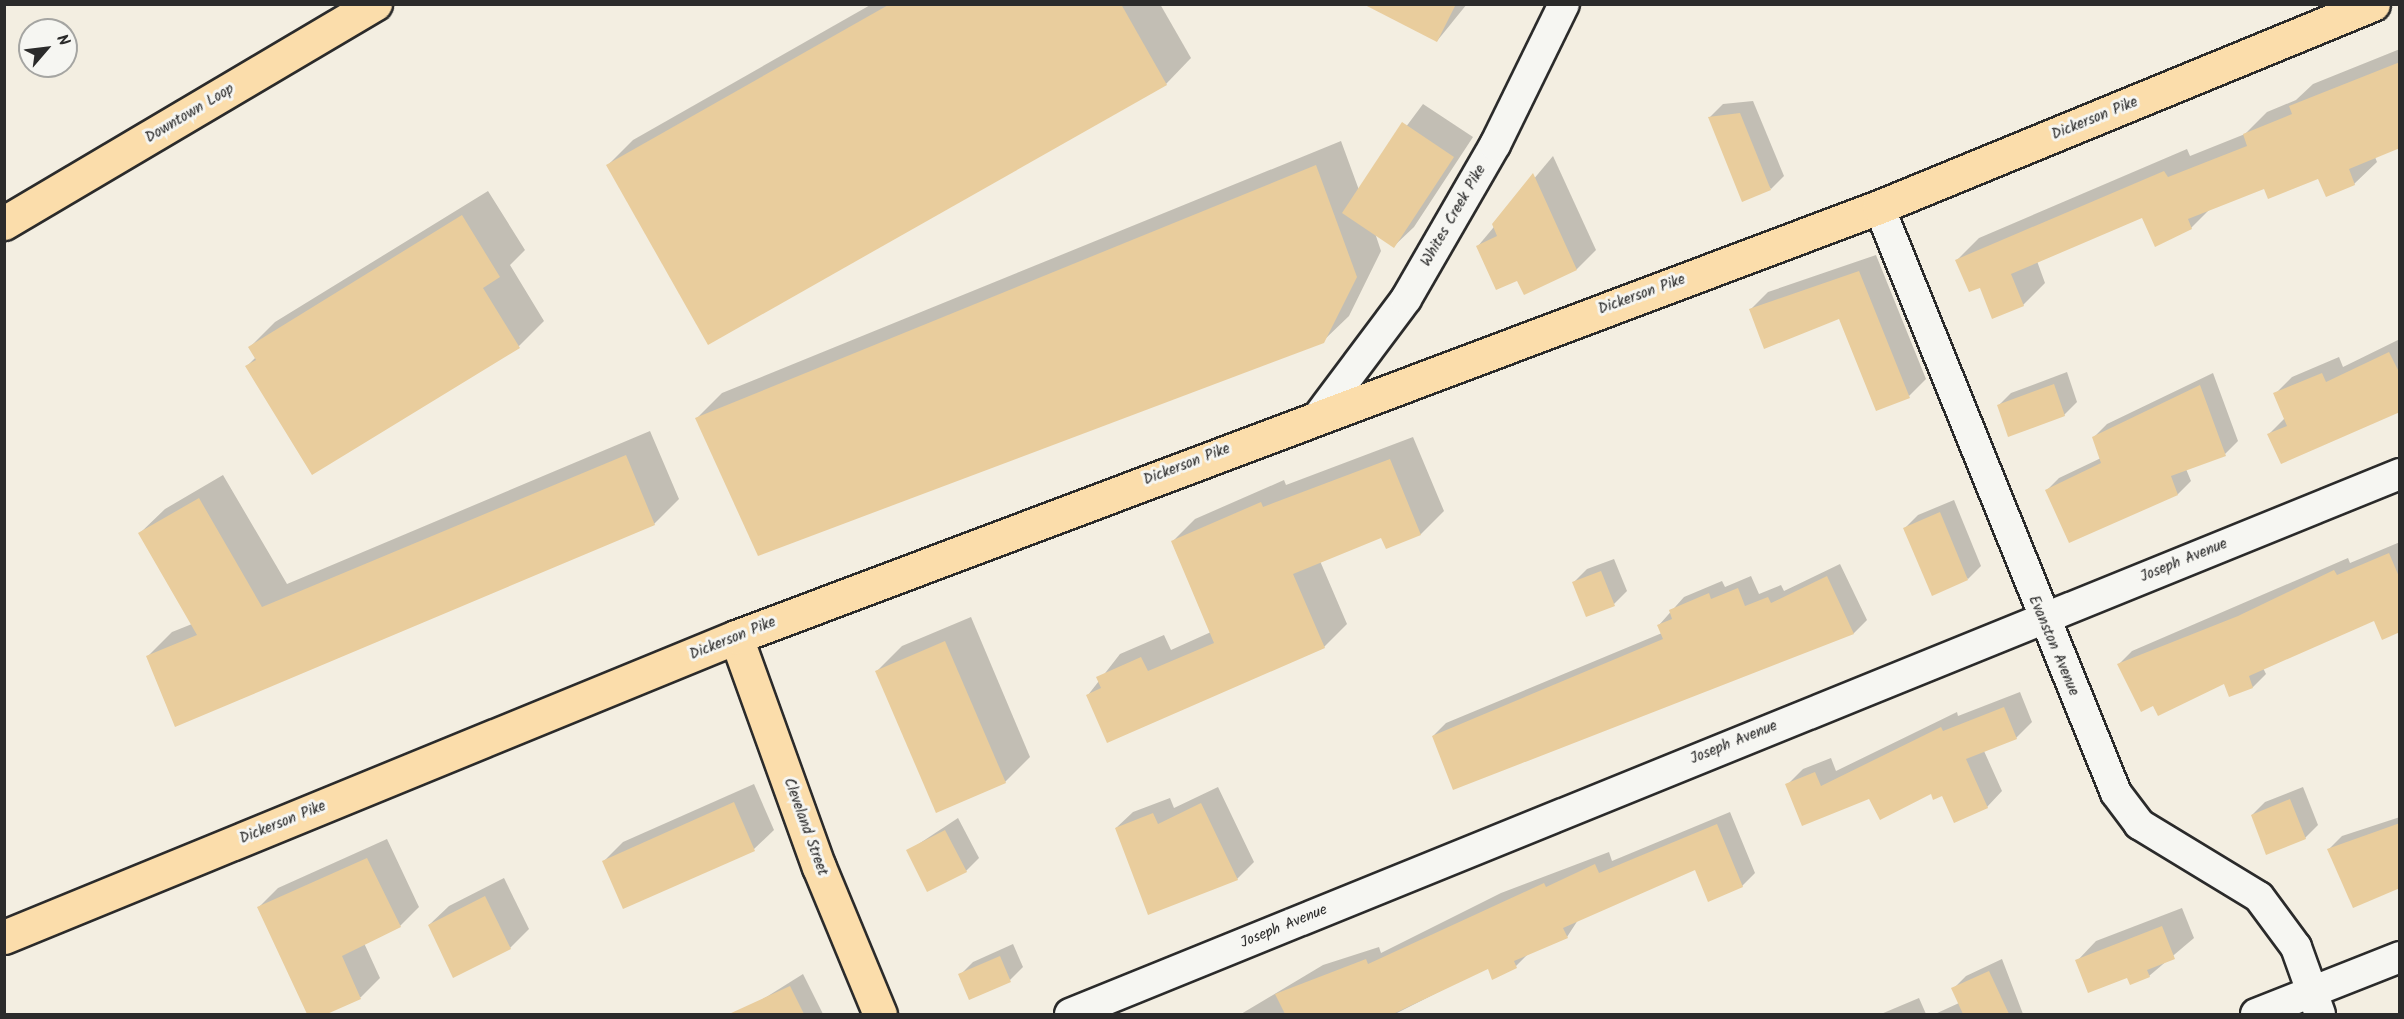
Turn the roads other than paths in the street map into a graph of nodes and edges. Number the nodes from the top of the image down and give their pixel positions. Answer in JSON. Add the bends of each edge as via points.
{"nodes":[{"id":1,"x":375,"y":4,"type":"edge"},
{"id":2,"x":1564,"y":4,"type":"edge"},
{"id":3,"x":2373,"y":4,"type":"edge"},
{"id":4,"x":1879,"y":207,"type":"junction"},
{"id":5,"x":4,"y":224,"type":"edge"},
{"id":6,"x":1320,"y":414,"type":"junction"},
{"id":7,"x":2400,"y":474,"type":"edge"},
{"id":8,"x":2041,"y":618,"type":"junction"},
{"id":9,"x":736,"y":637,"type":"junction"},
{"id":10,"x":4,"y":937,"type":"edge"},
{"id":11,"x":2400,"y":957,"type":"edge"},
{"id":12,"x":2315,"y":1003,"type":"edge"},
{"id":13,"x":880,"y":1014,"type":"edge"},
{"id":14,"x":1070,"y":1014,"type":"edge"},
{"id":15,"x":2256,"y":1014,"type":"edge"}],
"edges":[{"from":1,"to":5,"type":"main road","name":"Downtown Loop"},
{"from":2,"to":6,"type":"street","name":"Whites Creek Pike","via":[[1495,145],[1410,291]]},
{"from":3,"to":4,"type":"main road","name":"Dickerson Pike"},
{"from":4,"to":6,"type":"main road","name":"Dickerson Pike"},
{"from":4,"to":8,"type":"street","name":"Evanston Avenue"},
{"from":6,"to":9,"type":"main road","name":"Dickerson Pike"},
{"from":7,"to":8,"type":"street","name":"Joseph Avenue"},
{"from":8,"to":12,"type":"street","name":"Evanston Avenue","via":[[2116,794],[2139,824],[2259,897],[2296,947]]},
{"from":8,"to":14,"type":"street","name":"Joseph Avenue"},
{"from":9,"to":10,"type":"main road","name":"Dickerson Pike"},
{"from":9,"to":13,"type":"main road","name":"Cleveland Street","via":[[819,867]]},
{"from":11,"to":12,"type":"street"},
{"from":12,"to":15,"type":"street"}]}
